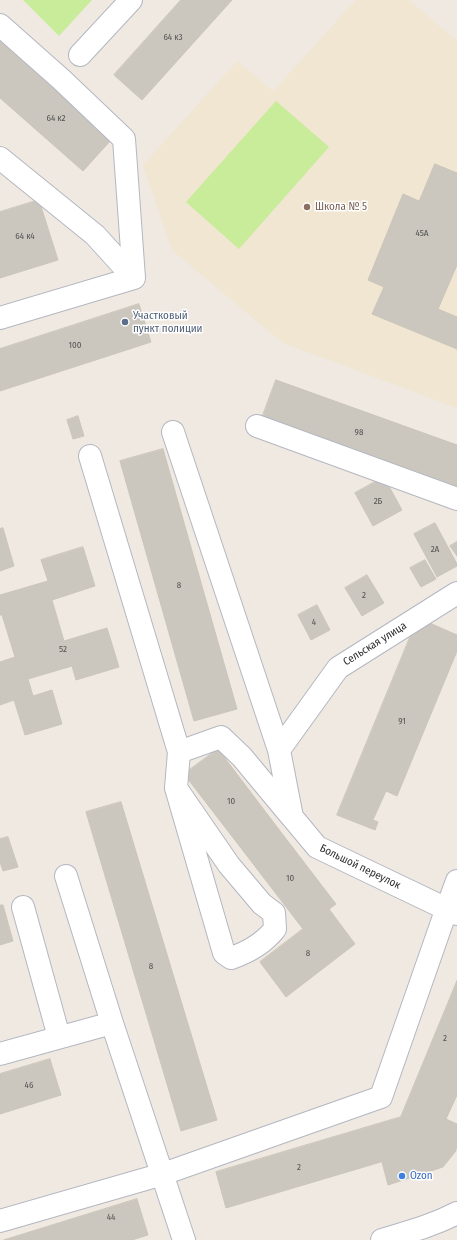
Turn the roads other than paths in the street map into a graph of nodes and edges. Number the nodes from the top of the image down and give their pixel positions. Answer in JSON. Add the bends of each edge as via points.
{"nodes":[{"id":1,"x":131,"y":0,"type":"edge"},
{"id":2,"x":0,"y":25,"type":"edge"},
{"id":3,"x":80,"y":56,"type":"dead end"},
{"id":4,"x":0,"y":158,"type":"edge"},
{"id":5,"x":134,"y":278,"type":"junction"},
{"id":6,"x":0,"y":318,"type":"edge"},
{"id":7,"x":257,"y":426,"type":"dead end"},
{"id":8,"x":173,"y":432,"type":"dead end"},
{"id":9,"x":90,"y":456,"type":"dead end"},
{"id":10,"x":457,"y":499,"type":"edge"},
{"id":11,"x":457,"y":593,"type":"edge"},
{"id":12,"x":279,"y":750,"type":"junction"},
{"id":13,"x":179,"y":752,"type":"junction"},
{"id":14,"x":176,"y":788,"type":"junction"},
{"id":15,"x":292,"y":817,"type":"junction"},
{"id":16,"x":66,"y":876,"type":"dead end"},
{"id":17,"x":457,"y":881,"type":"edge"},
{"id":18,"x":23,"y":907,"type":"dead end"},
{"id":19,"x":452,"y":911,"type":"edge"},
{"id":20,"x":112,"y":1023,"type":"junction"},
{"id":21,"x":59,"y":1037,"type":"junction"},
{"id":22,"x":0,"y":1054,"type":"edge"},
{"id":23,"x":163,"y":1174,"type":"junction"},
{"id":24,"x":457,"y":1213,"type":"edge"},
{"id":25,"x":0,"y":1221,"type":"edge"},
{"id":26,"x":184,"y":1240,"type":"edge"},
{"id":27,"x":384,"y":1240,"type":"edge"}],
"edges":[{"from":1,"to":3,"type":"street"},
{"from":2,"to":5,"type":"street","via":[[124,139]]},
{"from":4,"to":5,"type":"street","via":[[95,235]]},
{"from":5,"to":6,"type":"street"},
{"from":7,"to":10,"type":"street"},
{"from":8,"to":12,"type":"street","name":"Большой переулок"},
{"from":9,"to":13,"type":"street"},
{"from":11,"to":12,"type":"street","name":"Сельская улица","via":[[338,668]]},
{"from":12,"to":15,"type":"street","name":"Большой переулок"},
{"from":13,"to":14,"type":"street"},
{"from":13,"to":15,"type":"street","via":[[221,737],[242,757]]},
{"from":14,"to":14,"type":"street","via":[[224,953],[231,958],[243,954],[256,947],[275,929],[274,913],[262,904],[229,865]]},
{"from":15,"to":19,"type":"street","name":"Большой переулок","via":[[317,847]]},
{"from":16,"to":20,"type":"street"},
{"from":17,"to":19,"type":"street"},
{"from":18,"to":21,"type":"street"},
{"from":19,"to":23,"type":"street","via":[[381,1098]]},
{"from":20,"to":21,"type":"street"},
{"from":20,"to":23,"type":"street"},
{"from":21,"to":22,"type":"street"},
{"from":23,"to":25,"type":"street"},
{"from":23,"to":26,"type":"street"},
{"from":24,"to":27,"type":"street","via":[[441,1222]]}]}
